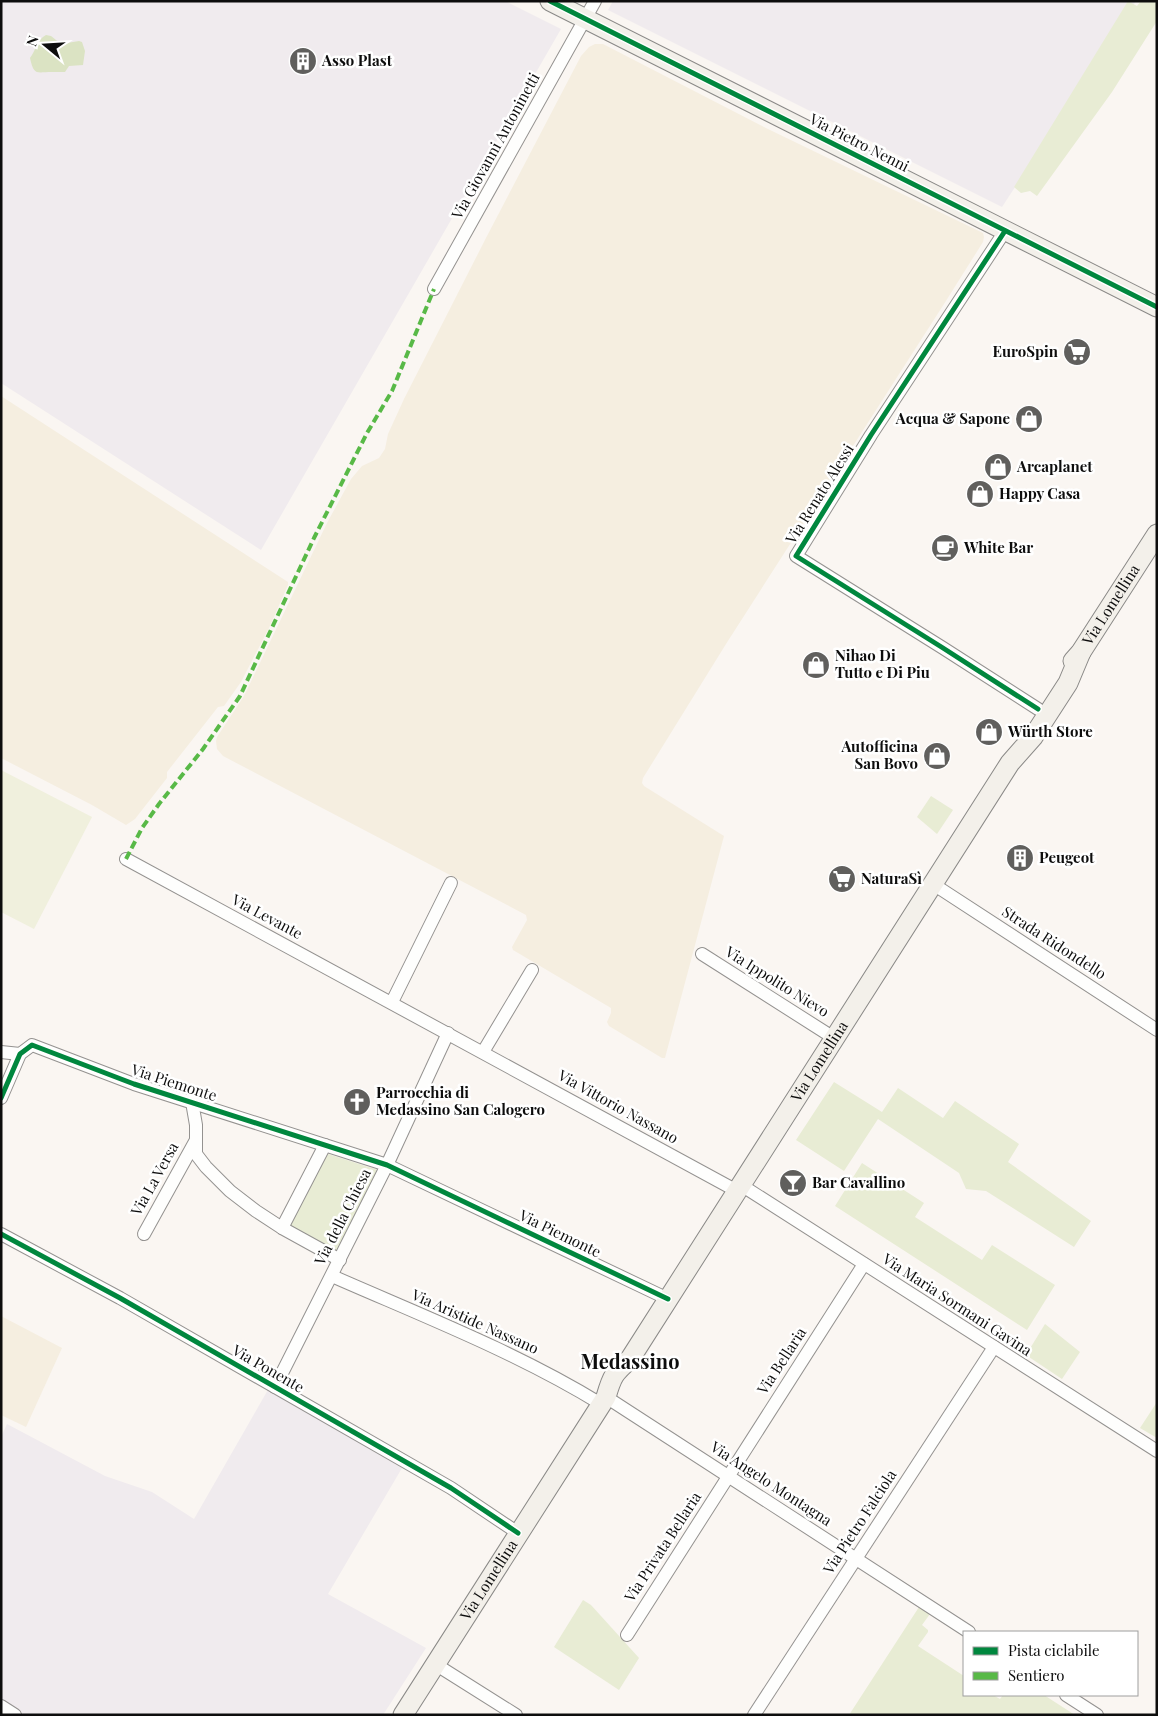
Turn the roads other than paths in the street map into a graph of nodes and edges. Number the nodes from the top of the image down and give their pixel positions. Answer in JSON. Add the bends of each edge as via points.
{"nodes":[{"id":1,"x":550,"y":1,"type":"edge"},
{"id":2,"x":595,"y":1,"type":"edge"},
{"id":3,"x":585,"y":19,"type":"junction"},
{"id":4,"x":1005,"y":230,"type":"junction"},
{"id":5,"x":434,"y":289,"type":"dead end"},
{"id":6,"x":1157,"y":307,"type":"edge"},
{"id":7,"x":1157,"y":534,"type":"edge"},
{"id":8,"x":1081,"y":652,"type":"junction"},
{"id":9,"x":1038,"y":709,"type":"junction"},
{"id":10,"x":1010,"y":763,"type":"junction"},
{"id":11,"x":126,"y":860,"type":"dead end"},
{"id":12,"x":451,"y":883,"type":"dead end"},
{"id":13,"x":933,"y":884,"type":"junction"},
{"id":14,"x":702,"y":954,"type":"dead end"},
{"id":15,"x":532,"y":970,"type":"dead end"},
{"id":16,"x":392,"y":1002,"type":"junction"},
{"id":17,"x":1157,"y":1030,"type":"edge"},
{"id":18,"x":448,"y":1033,"type":"junction"},
{"id":19,"x":834,"y":1038,"type":"junction"},
{"id":20,"x":1,"y":1052,"type":"edge"},
{"id":21,"x":483,"y":1052,"type":"junction"},
{"id":22,"x":20,"y":1054,"type":"junction"},
{"id":23,"x":1,"y":1098,"type":"edge"},
{"id":24,"x":192,"y":1102,"type":"junction"},
{"id":25,"x":196,"y":1140,"type":"junction"},
{"id":26,"x":325,"y":1145,"type":"junction"},
{"id":27,"x":387,"y":1165,"type":"junction"},
{"id":28,"x":739,"y":1188,"type":"junction"},
{"id":29,"x":282,"y":1228,"type":"junction"},
{"id":30,"x":1,"y":1234,"type":"edge"},
{"id":31,"x":144,"y":1234,"type":"dead end"},
{"id":32,"x":340,"y":1260,"type":"junction"},
{"id":33,"x":864,"y":1264,"type":"junction"},
{"id":34,"x":332,"y":1276,"type":"junction"},
{"id":35,"x":668,"y":1299,"type":"junction"},
{"id":36,"x":994,"y":1347,"type":"junction"},
{"id":37,"x":275,"y":1386,"type":"junction"},
{"id":38,"x":605,"y":1399,"type":"junction"},
{"id":39,"x":1157,"y":1452,"type":"edge"},
{"id":40,"x":728,"y":1476,"type":"junction"},
{"id":41,"x":518,"y":1533,"type":"junction"},
{"id":42,"x":856,"y":1558,"type":"junction"},
{"id":43,"x":967,"y":1631,"type":"edge"},
{"id":44,"x":626,"y":1635,"type":"dead end"},
{"id":45,"x":435,"y":1664,"type":"junction"},
{"id":46,"x":1068,"y":1696,"type":"edge"},
{"id":47,"x":1,"y":1706,"type":"edge"},
{"id":48,"x":15,"y":1715,"type":"edge"},
{"id":49,"x":403,"y":1715,"type":"edge"},
{"id":50,"x":516,"y":1715,"type":"edge"},
{"id":51,"x":754,"y":1715,"type":"edge"},
{"id":52,"x":1097,"y":1715,"type":"edge"}],
"edges":[{"from":1,"to":3,"type":"main road","name":"Via Pietro Nenni"},
{"from":2,"to":3,"type":"street","name":"Via Giovanni Antoninetti"},
{"from":3,"to":4,"type":"main road","name":"Via Pietro Nenni"},
{"from":3,"to":5,"type":"street","name":"Via Giovanni Antoninetti"},
{"from":4,"to":6,"type":"main road","name":"Via Pietro Nenni"},
{"from":4,"to":9,"type":"street","name":"Via Renato Alessi","via":[[796,556]]},
{"from":7,"to":8,"type":"main road","name":"Via Lomellina"},
{"from":8,"to":9,"type":"main road","name":"Via Lomellina","via":[[1058,677]]},
{"from":8,"to":10,"type":"main road","name":"Via Lomellina","via":[[1068,683],[1033,737]]},
{"from":9,"to":10,"type":"main road","name":"Via Lomellina"},
{"from":10,"to":13,"type":"main road","name":"Via Lomellina"},
{"from":11,"to":16,"type":"street","name":"Via Levante"},
{"from":12,"to":16,"type":"street"},
{"from":13,"to":17,"type":"street","name":"Strada Ridondello"},
{"from":13,"to":19,"type":"main road","name":"Via Lomellina"},
{"from":14,"to":19,"type":"street","name":"Via Ippolito Nievo"},
{"from":15,"to":21,"type":"street"},
{"from":16,"to":18,"type":"street","name":"Via Vittorio Nassano"},
{"from":18,"to":21,"type":"street","name":"Via Vittorio Nassano"},
{"from":18,"to":27,"type":"street","name":"Via della Chiesa"},
{"from":19,"to":28,"type":"main road","name":"Via Lomellina"},
{"from":20,"to":22,"type":"street"},
{"from":21,"to":28,"type":"street","name":"Via Vittorio Nassano"},
{"from":22,"to":23,"type":"street"},
{"from":22,"to":24,"type":"street","name":"Via Piemonte","via":[[32,1045],[134,1084]]},
{"from":24,"to":25,"type":"street"},
{"from":24,"to":26,"type":"street","name":"Via Piemonte"},
{"from":25,"to":29,"type":"street","via":[[196,1154],[230,1192]]},
{"from":25,"to":31,"type":"street","name":"Via La Versa"},
{"from":26,"to":27,"type":"street","name":"Via Piemonte"},
{"from":26,"to":29,"type":"street"},
{"from":27,"to":32,"type":"street","name":"Via della Chiesa"},
{"from":27,"to":35,"type":"street","name":"Via Piemonte"},
{"from":28,"to":33,"type":"street","name":"Via Maria Sormani Gavina"},
{"from":28,"to":35,"type":"main road","name":"Via Lomellina"},
{"from":29,"to":32,"type":"street"},
{"from":30,"to":37,"type":"street","name":"Via Ponente"},
{"from":32,"to":34,"type":"street","name":"Via della Chiesa"},
{"from":33,"to":36,"type":"street","name":"Via Maria Sormani Gavina"},
{"from":33,"to":40,"type":"street","name":"Via Bellaria"},
{"from":34,"to":37,"type":"street","name":"Via della Chiesa"},
{"from":34,"to":38,"type":"street","name":"Via Aristide Nassano"},
{"from":35,"to":38,"type":"main road","name":"Via Lomellina","via":[[630,1359],[617,1370]]},
{"from":36,"to":39,"type":"street","name":"Via Maria Sormani Gavina"},
{"from":36,"to":42,"type":"street","name":"Via Pietro Falciola"},
{"from":37,"to":41,"type":"street","name":"Via Ponente","via":[[451,1488]]},
{"from":38,"to":40,"type":"street","name":"Via Angelo Montagna"},
{"from":38,"to":41,"type":"main road","name":"Via Lomellina"},
{"from":40,"to":42,"type":"street","name":"Via Angelo Montagna"},
{"from":40,"to":44,"type":"street","name":"Via Privata Bellaria"},
{"from":41,"to":45,"type":"main road","name":"Via Lomellina"},
{"from":42,"to":43,"type":"street","name":"Via Angelo Montagna"},
{"from":42,"to":51,"type":"street","name":"Via Pietro Falciola"},
{"from":45,"to":49,"type":"main road","name":"Via Lomellina"},
{"from":45,"to":50,"type":"street"},
{"from":46,"to":52,"type":"street"},
{"from":47,"to":48,"type":"street"}]}
